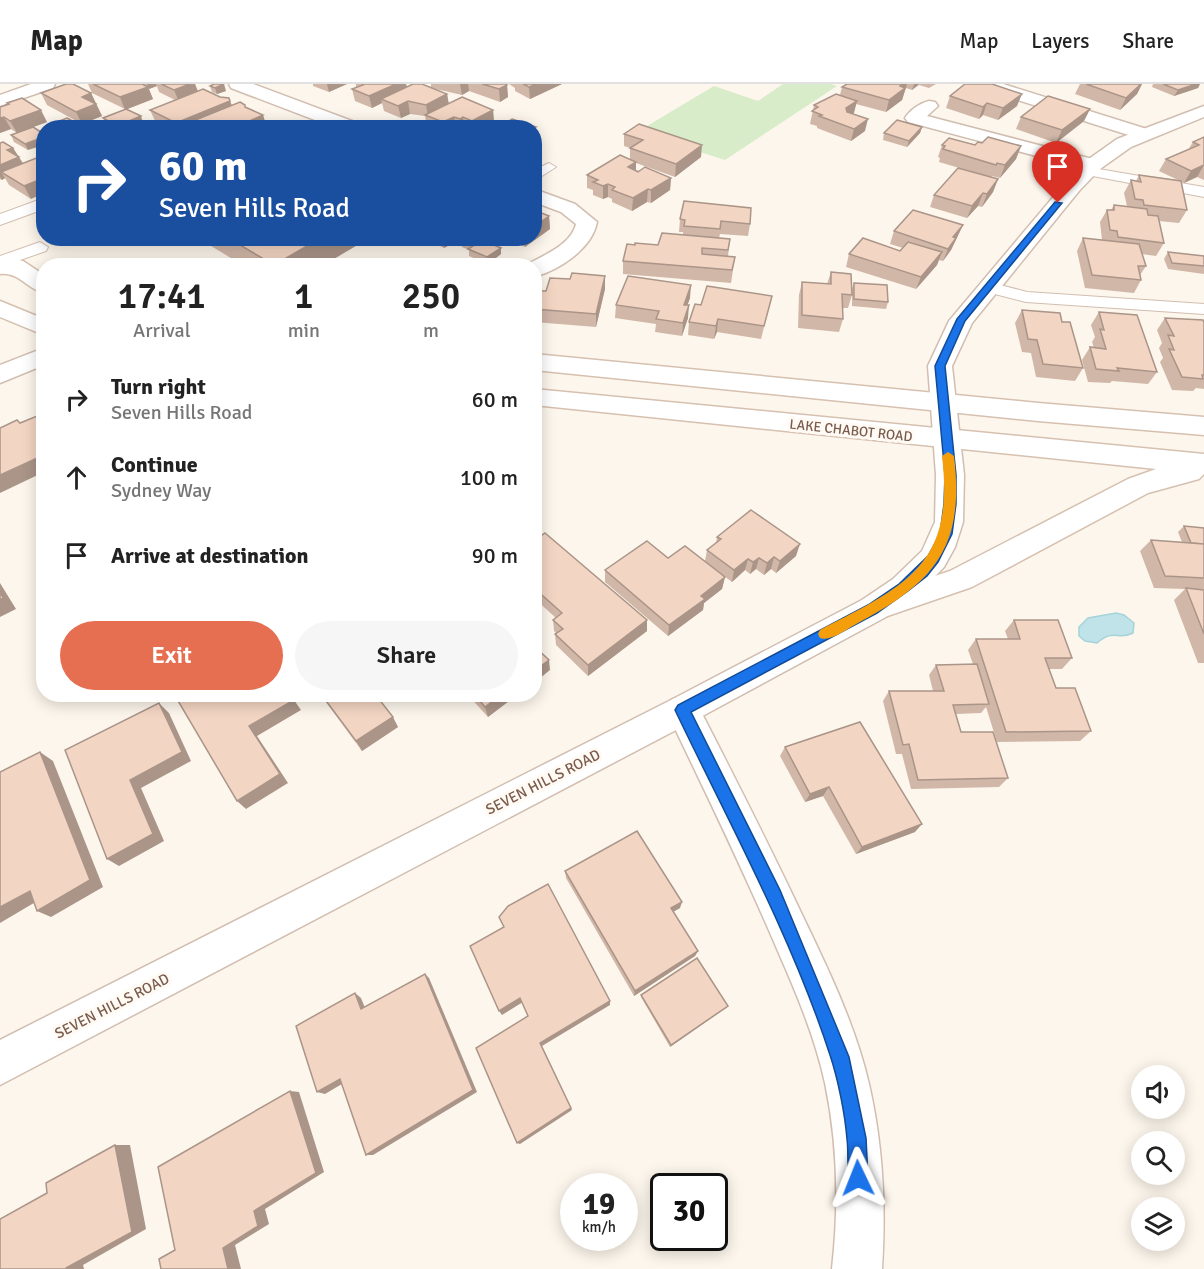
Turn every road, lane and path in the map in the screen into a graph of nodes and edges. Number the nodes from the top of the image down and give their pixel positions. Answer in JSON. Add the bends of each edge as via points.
{"nodes":[{"id":1,"x":47,"y":84,"type":"edge"},
{"id":2,"x":237,"y":84,"type":"edge"},
{"id":3,"x":986,"y":84,"type":"edge"},
{"id":4,"x":0,"y":101,"type":"edge"},
{"id":5,"x":929,"y":106,"type":"dead end"},
{"id":6,"x":1204,"y":111,"type":"edge"},
{"id":7,"x":333,"y":120,"type":"edge"},
{"id":8,"x":1144,"y":134,"type":"junction"},
{"id":9,"x":549,"y":167,"type":"dead end"},
{"id":10,"x":1090,"y":168,"type":"junction"},
{"id":11,"x":542,"y":171,"type":"edge"},
{"id":12,"x":1204,"y":192,"type":"edge"},
{"id":13,"x":542,"y":198,"type":"edge"},
{"id":14,"x":36,"y":206,"type":"edge"},
{"id":15,"x":0,"y":220,"type":"edge"},
{"id":16,"x":40,"y":247,"type":"dead end"},
{"id":17,"x":0,"y":262,"type":"edge"},
{"id":18,"x":542,"y":265,"type":"edge"},
{"id":19,"x":0,"y":267,"type":"edge"},
{"id":20,"x":36,"y":281,"type":"edge"},
{"id":21,"x":989,"y":287,"type":"junction"},
{"id":22,"x":0,"y":308,"type":"edge"},
{"id":23,"x":1204,"y":309,"type":"edge"},
{"id":24,"x":36,"y":324,"type":"edge"},
{"id":25,"x":36,"y":359,"type":"edge"},
{"id":26,"x":542,"y":363,"type":"edge"},
{"id":27,"x":0,"y":375,"type":"edge"},
{"id":28,"x":542,"y":398,"type":"edge"},
{"id":29,"x":943,"y":402,"type":"junction"},
{"id":30,"x":1204,"y":426,"type":"edge"},
{"id":31,"x":946,"y":440,"type":"junction"},
{"id":32,"x":1204,"y":464,"type":"edge"},
{"id":33,"x":1204,"y":469,"type":"edge"},
{"id":34,"x":873,"y":609,"type":"junction"},
{"id":35,"x":682,"y":710,"type":"junction"},
{"id":36,"x":0,"y":1064,"type":"edge"},
{"id":37,"x":857,"y":1269,"type":"edge"}],
"edges":[{"from":1,"to":4,"type":"street"},
{"from":2,"to":7,"type":"street"},
{"from":3,"to":8,"type":"street"},
{"from":5,"to":10,"type":"street","via":[[914,118]]},
{"from":6,"to":8,"type":"street","name":"SEVEN HILLS ROAD"},
{"from":8,"to":10,"type":"street","name":"SEVEN HILLS ROAD","via":[[1124,143]]},
{"from":9,"to":11,"type":"lane"},
{"from":10,"to":12,"type":"lane"},
{"from":10,"to":21,"type":"street","name":"SEVEN HILLS ROAD"},
{"from":13,"to":18,"type":"street","via":[[568,208],[587,222],[587,230],[580,240]]},
{"from":14,"to":15,"type":"lane"},
{"from":16,"to":17,"type":"lane"},
{"from":19,"to":20,"type":"street","via":[[15,267]]},
{"from":21,"to":23,"type":"lane","via":[[1026,297]]},
{"from":21,"to":29,"type":"street","name":"SEVEN HILLS ROAD","via":[[949,341],[940,366]]},
{"from":22,"to":24,"type":"street"},
{"from":25,"to":27,"type":"street"},
{"from":26,"to":29,"type":"street"},
{"from":28,"to":31,"type":"street","name":"LAKE CHABOT ROAD"},
{"from":29,"to":30,"type":"street"},
{"from":29,"to":31,"type":"street","name":"SEVEN HILLS ROAD"},
{"from":31,"to":32,"type":"street","name":"LAKE CHABOT ROAD"},
{"from":31,"to":34,"type":"street","name":"SEVEN HILLS ROAD","via":[[949,522],[940,547],[922,572]]},
{"from":33,"to":34,"type":"street","via":[[1150,481],[961,579]]},
{"from":34,"to":35,"type":"street","name":"SEVEN HILLS ROAD"},
{"from":35,"to":36,"type":"street","name":"SEVEN HILLS ROAD"},
{"from":35,"to":37,"type":"street","via":[[774,896],[840,1057],[857,1138],[861,1237]]}]}
